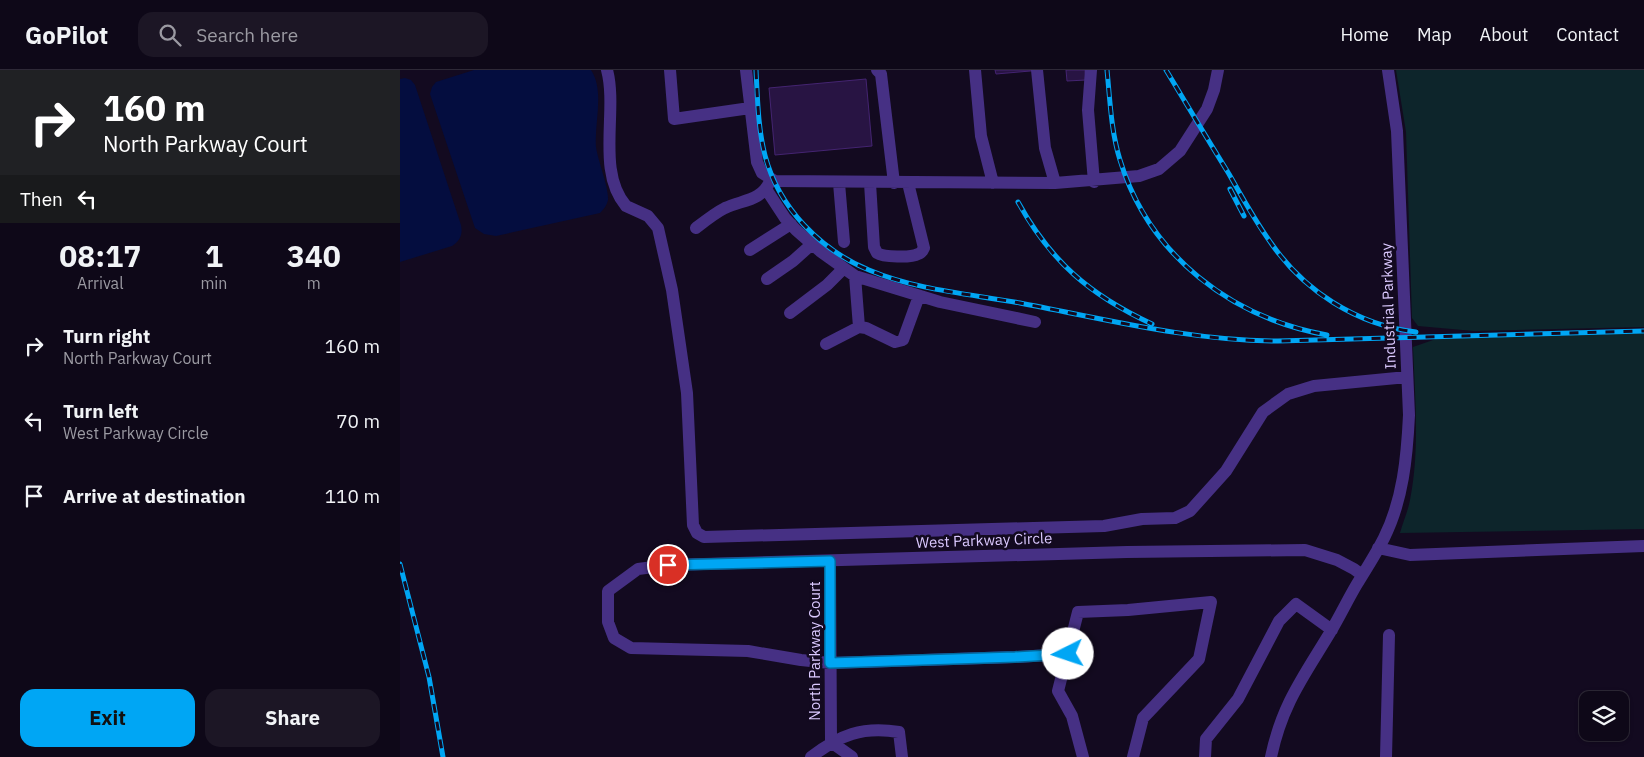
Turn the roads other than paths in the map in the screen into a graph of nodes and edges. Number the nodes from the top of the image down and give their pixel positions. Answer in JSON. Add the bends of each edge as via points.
{"nodes":[{"id":1,"x":607,"y":70,"type":"edge"},
{"id":2,"x":670,"y":70,"type":"edge"},
{"id":3,"x":746,"y":70,"type":"edge"},
{"id":4,"x":975,"y":70,"type":"edge"},
{"id":5,"x":1037,"y":70,"type":"edge"},
{"id":6,"x":1091,"y":70,"type":"edge"},
{"id":7,"x":1218,"y":70,"type":"edge"},
{"id":8,"x":1388,"y":70,"type":"edge"},
{"id":9,"x":881,"y":71,"type":"edge"},
{"id":10,"x":750,"y":108,"type":"junction"},
{"id":11,"x":1094,"y":182,"type":"junction"},
{"id":12,"x":839,"y":183,"type":"junction"},
{"id":13,"x":870,"y":183,"type":"junction"},
{"id":14,"x":894,"y":183,"type":"junction"},
{"id":15,"x":908,"y":183,"type":"junction"},
{"id":16,"x":993,"y":183,"type":"junction"},
{"id":17,"x":768,"y":184,"type":"junction"},
{"id":18,"x":1055,"y":184,"type":"junction"},
{"id":19,"x":790,"y":224,"type":"junction"},
{"id":20,"x":696,"y":228,"type":"dead end"},
{"id":21,"x":844,"y":242,"type":"dead end"},
{"id":22,"x":812,"y":244,"type":"junction"},
{"id":23,"x":750,"y":250,"type":"dead end"},
{"id":24,"x":843,"y":269,"type":"junction"},
{"id":25,"x":855,"y":276,"type":"junction"},
{"id":26,"x":767,"y":279,"type":"dead end"},
{"id":27,"x":920,"y":296,"type":"junction"},
{"id":28,"x":790,"y":313,"type":"dead end"},
{"id":29,"x":1035,"y":322,"type":"dead end"},
{"id":30,"x":859,"y":327,"type":"junction"},
{"id":31,"x":826,"y":344,"type":"dead end"},
{"id":32,"x":1407,"y":377,"type":"junction"},
{"id":33,"x":1381,"y":543,"type":"junction"},
{"id":34,"x":1644,"y":546,"type":"edge"},
{"id":35,"x":830,"y":561,"type":"junction"},
{"id":36,"x":1362,"y":575,"type":"junction"},
{"id":37,"x":1332,"y":630,"type":"junction"},
{"id":38,"x":1389,"y":635,"type":"dead end"},
{"id":39,"x":1068,"y":654,"type":"junction"},
{"id":40,"x":830,"y":663,"type":"junction"},
{"id":41,"x":831,"y":742,"type":"junction"},
{"id":42,"x":811,"y":757,"type":"edge"},
{"id":43,"x":852,"y":757,"type":"edge"},
{"id":44,"x":902,"y":757,"type":"edge"},
{"id":45,"x":1084,"y":757,"type":"edge"},
{"id":46,"x":1133,"y":757,"type":"edge"},
{"id":47,"x":1205,"y":757,"type":"edge"},
{"id":48,"x":1271,"y":757,"type":"edge"},
{"id":49,"x":1386,"y":757,"type":"edge"}],
"edges":[{"from":1,"to":32,"type":"street","via":[[611,93],[608,142],[614,179],[626,206],[648,216],[658,228],[672,290],[687,393],[693,525],[704,538],[1098,526],[1175,518],[1190,512],[1214,487],[1257,420],[1279,399],[1296,390],[1314,386]]},
{"from":2,"to":10,"type":"street","via":[[674,119]]},
{"from":3,"to":10,"type":"street"},
{"from":4,"to":16,"type":"street","via":[[981,136]]},
{"from":5,"to":18,"type":"street","via":[[1045,148]]},
{"from":6,"to":11,"type":"street","via":[[1088,110]]},
{"from":7,"to":11,"type":"street","via":[[1207,109],[1174,158],[1146,174]]},
{"from":8,"to":32,"type":"street","name":"Industrial Parkway","via":[[1397,131]]},
{"from":9,"to":14,"type":"street"},
{"from":10,"to":17,"type":"street","via":[[757,162]]},
{"from":11,"to":18,"type":"street"},
{"from":12,"to":13,"type":"street"},
{"from":12,"to":17,"type":"street"},
{"from":12,"to":21,"type":"street"},
{"from":13,"to":14,"type":"street"},
{"from":13,"to":15,"type":"street","via":[[874,247],[877,253],[885,256],[918,254],[924,248]]},
{"from":14,"to":15,"type":"street"},
{"from":15,"to":16,"type":"street"},
{"from":16,"to":18,"type":"street"},
{"from":17,"to":19,"type":"street"},
{"from":17,"to":20,"type":"street","via":[[754,198],[720,211]]},
{"from":19,"to":22,"type":"street"},
{"from":19,"to":23,"type":"street"},
{"from":22,"to":24,"type":"street"},
{"from":22,"to":26,"type":"street"},
{"from":24,"to":25,"type":"street"},
{"from":24,"to":28,"type":"street"},
{"from":25,"to":27,"type":"street"},
{"from":25,"to":30,"type":"street"},
{"from":27,"to":29,"type":"street"},
{"from":27,"to":30,"type":"street","via":[[902,340],[896,342]]},
{"from":30,"to":31,"type":"street"},
{"from":32,"to":33,"type":"street","name":"Industrial Parkway","via":[[1407,452],[1396,505]]},
{"from":33,"to":34,"type":"street","via":[[1410,555]]},
{"from":33,"to":36,"type":"street","name":"Industrial Parkway"},
{"from":35,"to":36,"type":"street","name":"West Parkway Circle","via":[[1305,550],[1337,560]]},
{"from":35,"to":40,"type":"street","name":"North Parkway Court"},
{"from":35,"to":40,"type":"street","name":"West Parkway Circle","via":[[668,565],[638,569],[608,591],[608,622],[614,638],[631,648],[748,651]]},
{"from":36,"to":37,"type":"street","name":"Industrial Parkway"},
{"from":37,"to":47,"type":"street","via":[[1296,604],[1284,615],[1238,699],[1206,739]]},
{"from":37,"to":48,"type":"street","name":"Industrial Parkway","via":[[1293,693],[1280,723]]},
{"from":38,"to":49,"type":"street"},
{"from":39,"to":40,"type":"street"},
{"from":39,"to":45,"type":"street","via":[[1058,691],[1072,716]]},
{"from":39,"to":46,"type":"street","via":[[1078,612],[1211,602],[1199,659],[1143,718]]},
{"from":40,"to":41,"type":"street","name":"North Parkway Court"},
{"from":41,"to":42,"type":"street"},
{"from":41,"to":43,"type":"street"},
{"from":41,"to":44,"type":"street","via":[[853,732],[899,732]]}]}
